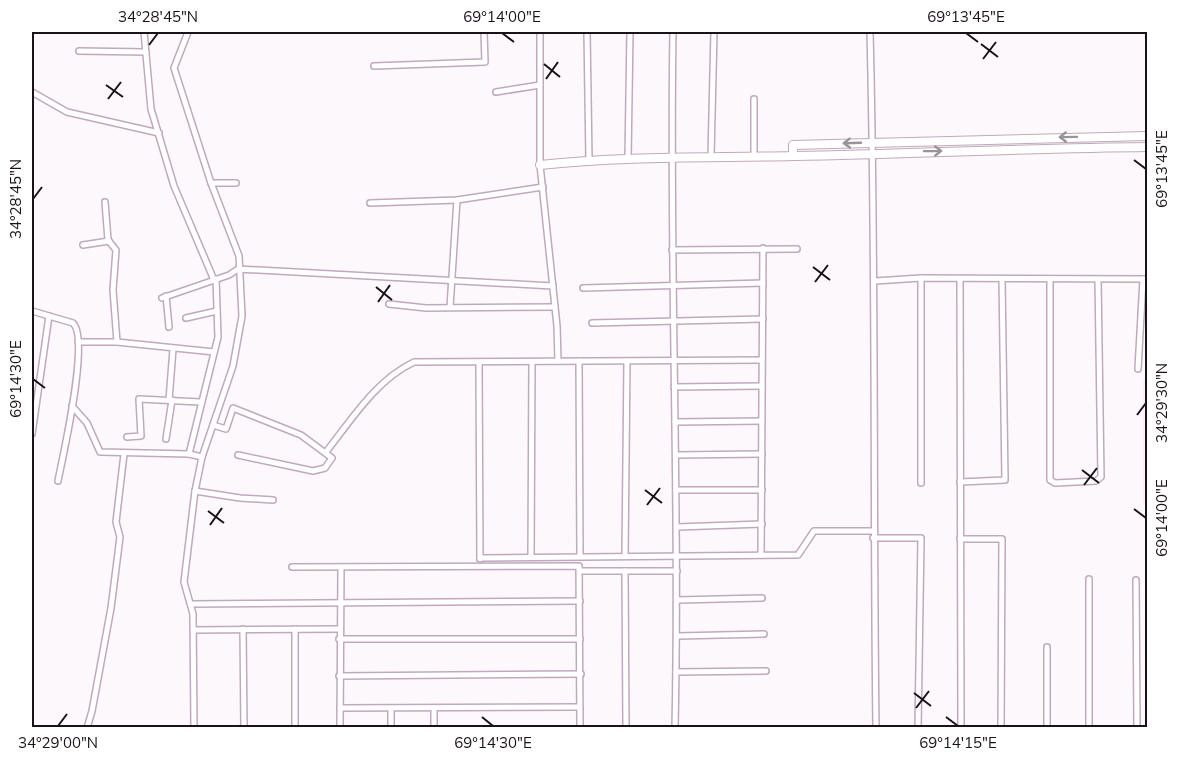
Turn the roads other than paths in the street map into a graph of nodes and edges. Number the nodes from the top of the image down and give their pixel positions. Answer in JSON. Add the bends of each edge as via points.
{"nodes":[{"id":1,"x":144,"y":32,"type":"edge"},
{"id":2,"x":188,"y":32,"type":"edge"},
{"id":3,"x":484,"y":32,"type":"edge"},
{"id":4,"x":540,"y":32,"type":"edge"},
{"id":5,"x":587,"y":32,"type":"edge"},
{"id":6,"x":630,"y":32,"type":"edge"},
{"id":7,"x":673,"y":32,"type":"edge"},
{"id":8,"x":714,"y":32,"type":"edge"},
{"id":9,"x":870,"y":32,"type":"edge"},
{"id":10,"x":80,"y":51,"type":"dead end"},
{"id":11,"x":146,"y":52,"type":"junction"},
{"id":12,"x":374,"y":66,"type":"dead end"},
{"id":13,"x":540,"y":86,"type":"junction"},
{"id":14,"x":496,"y":92,"type":"dead end"},
{"id":15,"x":32,"y":93,"type":"edge"},
{"id":16,"x":754,"y":99,"type":"dead end"},
{"id":17,"x":159,"y":134,"type":"junction"},
{"id":18,"x":1094,"y":136,"type":"junction"},
{"id":19,"x":1107,"y":136,"type":"junction"},
{"id":20,"x":1148,"y":136,"type":"edge"},
{"id":21,"x":873,"y":142,"type":"junction"},
{"id":22,"x":1148,"y":147,"type":"edge"},
{"id":23,"x":1094,"y":148,"type":"junction"},
{"id":24,"x":1107,"y":148,"type":"junction"},
{"id":25,"x":874,"y":153,"type":"junction"},
{"id":26,"x":711,"y":156,"type":"junction"},
{"id":27,"x":754,"y":156,"type":"junction"},
{"id":28,"x":793,"y":156,"type":"junction"},
{"id":29,"x":671,"y":158,"type":"junction"},
{"id":30,"x":628,"y":159,"type":"junction"},
{"id":31,"x":589,"y":160,"type":"junction"},
{"id":32,"x":540,"y":165,"type":"junction"},
{"id":33,"x":211,"y":183,"type":"junction"},
{"id":34,"x":236,"y":183,"type":"dead end"},
{"id":35,"x":543,"y":188,"type":"junction"},
{"id":36,"x":457,"y":200,"type":"junction"},
{"id":37,"x":105,"y":202,"type":"dead end"},
{"id":38,"x":370,"y":203,"type":"dead end"},
{"id":39,"x":109,"y":241,"type":"junction"},
{"id":40,"x":83,"y":245,"type":"dead end"},
{"id":41,"x":763,"y":249,"type":"junction"},
{"id":42,"x":797,"y":249,"type":"dead end"},
{"id":43,"x":672,"y":250,"type":"junction"},
{"id":44,"x":238,"y":269,"type":"junction"},
{"id":45,"x":921,"y":278,"type":"junction"},
{"id":46,"x":1050,"y":279,"type":"junction"},
{"id":47,"x":1145,"y":279,"type":"edge"},
{"id":48,"x":215,"y":280,"type":"junction"},
{"id":49,"x":452,"y":280,"type":"junction"},
{"id":50,"x":960,"y":280,"type":"junction"},
{"id":51,"x":1002,"y":280,"type":"junction"},
{"id":52,"x":1098,"y":280,"type":"junction"},
{"id":53,"x":875,"y":281,"type":"junction"},
{"id":54,"x":763,"y":283,"type":"junction"},
{"id":55,"x":673,"y":285,"type":"junction"},
{"id":56,"x":553,"y":286,"type":"junction"},
{"id":57,"x":583,"y":288,"type":"dead end"},
{"id":58,"x":389,"y":304,"type":"dead end"},
{"id":59,"x":555,"y":306,"type":"junction"},
{"id":60,"x":450,"y":308,"type":"junction"},
{"id":61,"x":32,"y":311,"type":"edge"},
{"id":62,"x":218,"y":311,"type":"junction"},
{"id":63,"x":49,"y":316,"type":"junction"},
{"id":64,"x":186,"y":318,"type":"dead end"},
{"id":65,"x":763,"y":319,"type":"junction"},
{"id":66,"x":674,"y":322,"type":"junction"},
{"id":67,"x":592,"y":323,"type":"dead end"},
{"id":68,"x":169,"y":327,"type":"dead end"},
{"id":69,"x":78,"y":342,"type":"junction"},
{"id":70,"x":117,"y":342,"type":"junction"},
{"id":71,"x":173,"y":349,"type":"junction"},
{"id":72,"x":214,"y":352,"type":"junction"},
{"id":73,"x":674,"y":360,"type":"junction"},
{"id":74,"x":762,"y":360,"type":"junction"},
{"id":75,"x":558,"y":361,"type":"junction"},
{"id":76,"x":579,"y":361,"type":"junction"},
{"id":77,"x":627,"y":361,"type":"junction"},
{"id":78,"x":532,"y":362,"type":"junction"},
{"id":79,"x":479,"y":363,"type":"junction"},
{"id":80,"x":1138,"y":369,"type":"dead end"},
{"id":81,"x":762,"y":386,"type":"junction"},
{"id":82,"x":674,"y":387,"type":"junction"},
{"id":83,"x":170,"y":400,"type":"junction"},
{"id":84,"x":200,"y":402,"type":"junction"},
{"id":85,"x":72,"y":406,"type":"junction"},
{"id":86,"x":32,"y":422,"type":"edge"},
{"id":87,"x":675,"y":422,"type":"junction"},
{"id":88,"x":762,"y":422,"type":"junction"},
{"id":89,"x":213,"y":425,"type":"junction"},
{"id":90,"x":32,"y":434,"type":"edge"},
{"id":91,"x":127,"y":437,"type":"dead end"},
{"id":92,"x":166,"y":439,"type":"dead end"},
{"id":93,"x":326,"y":452,"type":"junction"},
{"id":94,"x":124,"y":454,"type":"junction"},
{"id":95,"x":189,"y":454,"type":"junction"},
{"id":96,"x":762,"y":454,"type":"junction"},
{"id":97,"x":238,"y":455,"type":"dead end"},
{"id":98,"x":676,"y":455,"type":"junction"},
{"id":99,"x":202,"y":457,"type":"junction"},
{"id":100,"x":57,"y":481,"type":"dead end"},
{"id":101,"x":960,"y":482,"type":"junction"},
{"id":102,"x":921,"y":483,"type":"dead end"},
{"id":103,"x":762,"y":489,"type":"junction"},
{"id":104,"x":676,"y":490,"type":"junction"},
{"id":105,"x":195,"y":491,"type":"junction"},
{"id":106,"x":273,"y":500,"type":"dead end"},
{"id":107,"x":762,"y":524,"type":"junction"},
{"id":108,"x":677,"y":527,"type":"junction"},
{"id":109,"x":873,"y":535,"type":"junction"},
{"id":110,"x":960,"y":539,"type":"junction"},
{"id":111,"x":761,"y":555,"type":"junction"},
{"id":112,"x":580,"y":556,"type":"junction"},
{"id":113,"x":626,"y":556,"type":"junction"},
{"id":114,"x":677,"y":556,"type":"junction"},
{"id":115,"x":531,"y":557,"type":"junction"},
{"id":116,"x":480,"y":558,"type":"junction"},
{"id":117,"x":291,"y":567,"type":"dead end"},
{"id":118,"x":480,"y":567,"type":"junction"},
{"id":119,"x":341,"y":568,"type":"junction"},
{"id":120,"x":625,"y":571,"type":"junction"},
{"id":121,"x":677,"y":571,"type":"junction"},
{"id":122,"x":580,"y":572,"type":"junction"},
{"id":123,"x":1089,"y":579,"type":"dead end"},
{"id":124,"x":1136,"y":580,"type":"dead end"},
{"id":125,"x":762,"y":598,"type":"dead end"},
{"id":126,"x":677,"y":600,"type":"junction"},
{"id":127,"x":580,"y":601,"type":"junction"},
{"id":128,"x":340,"y":602,"type":"junction"},
{"id":129,"x":191,"y":604,"type":"junction"},
{"id":130,"x":243,"y":629,"type":"junction"},
{"id":131,"x":295,"y":629,"type":"junction"},
{"id":132,"x":340,"y":629,"type":"junction"},
{"id":133,"x":193,"y":630,"type":"junction"},
{"id":134,"x":765,"y":634,"type":"dead end"},
{"id":135,"x":678,"y":636,"type":"junction"},
{"id":136,"x":339,"y":639,"type":"junction"},
{"id":137,"x":580,"y":639,"type":"junction"},
{"id":138,"x":1047,"y":647,"type":"dead end"},
{"id":139,"x":766,"y":671,"type":"dead end"},
{"id":140,"x":676,"y":672,"type":"junction"},
{"id":141,"x":581,"y":674,"type":"junction"},
{"id":142,"x":339,"y":676,"type":"junction"},
{"id":143,"x":580,"y":707,"type":"junction"},
{"id":144,"x":340,"y":708,"type":"junction"},
{"id":145,"x":434,"y":708,"type":"junction"},
{"id":146,"x":391,"y":710,"type":"junction"},
{"id":147,"x":87,"y":728,"type":"edge"},
{"id":148,"x":194,"y":728,"type":"edge"},
{"id":149,"x":244,"y":728,"type":"edge"},
{"id":150,"x":295,"y":728,"type":"edge"},
{"id":151,"x":340,"y":728,"type":"edge"},
{"id":152,"x":391,"y":728,"type":"edge"},
{"id":153,"x":434,"y":728,"type":"edge"},
{"id":154,"x":580,"y":728,"type":"edge"},
{"id":155,"x":626,"y":728,"type":"edge"},
{"id":156,"x":675,"y":728,"type":"edge"},
{"id":157,"x":876,"y":728,"type":"edge"},
{"id":158,"x":918,"y":728,"type":"edge"},
{"id":159,"x":961,"y":728,"type":"edge"},
{"id":160,"x":1001,"y":728,"type":"edge"},
{"id":161,"x":1047,"y":728,"type":"edge"},
{"id":162,"x":1089,"y":728,"type":"edge"},
{"id":163,"x":1137,"y":728,"type":"edge"}],
"edges":[{"from":1,"to":11,"type":"street"},
{"from":2,"to":33,"type":"street","via":[[174,68]]},
{"from":3,"to":12,"type":"street","via":[[485,62]]},
{"from":4,"to":13,"type":"street"},
{"from":5,"to":31,"type":"street"},
{"from":6,"to":30,"type":"street"},
{"from":7,"to":29,"type":"street"},
{"from":8,"to":26,"type":"street"},
{"from":9,"to":21,"type":"street"},
{"from":10,"to":11,"type":"street"},
{"from":11,"to":17,"type":"street","via":[[148,89]]},
{"from":13,"to":14,"type":"street"},
{"from":13,"to":32,"type":"street"},
{"from":15,"to":17,"type":"street","via":[[68,112]]},
{"from":16,"to":27,"type":"street"},
{"from":17,"to":48,"type":"street","via":[[174,186]]},
{"from":18,"to":19,"type":"main road"},
{"from":18,"to":21,"type":"main road","one_way":true},
{"from":18,"to":23,"type":"main road"},
{"from":19,"to":20,"type":"main road"},
{"from":19,"to":24,"type":"main road"},
{"from":21,"to":25,"type":"street"},
{"from":21,"to":28,"type":"main road","one_way":true,"via":[[793,145]]},
{"from":22,"to":24,"type":"main road"},
{"from":23,"to":24,"type":"main road"},
{"from":25,"to":23,"type":"main road","one_way":true},
{"from":25,"to":28,"type":"main road"},
{"from":25,"to":53,"type":"street"},
{"from":26,"to":27,"type":"main road"},
{"from":26,"to":29,"type":"main road"},
{"from":27,"to":28,"type":"main road"},
{"from":29,"to":30,"type":"main road"},
{"from":29,"to":43,"type":"street"},
{"from":30,"to":31,"type":"main road"},
{"from":31,"to":32,"type":"main road"},
{"from":32,"to":35,"type":"street"},
{"from":33,"to":34,"type":"street"},
{"from":33,"to":44,"type":"street","via":[[239,256]]},
{"from":35,"to":36,"type":"street"},
{"from":35,"to":56,"type":"street"},
{"from":36,"to":38,"type":"street"},
{"from":36,"to":49,"type":"street"},
{"from":37,"to":39,"type":"street"},
{"from":39,"to":40,"type":"street"},
{"from":39,"to":70,"type":"street","via":[[117,253],[113,290]]},
{"from":41,"to":42,"type":"street"},
{"from":41,"to":43,"type":"street"},
{"from":41,"to":54,"type":"street"},
{"from":43,"to":55,"type":"street"},
{"from":44,"to":48,"type":"street"},
{"from":44,"to":49,"type":"street"},
{"from":44,"to":89,"type":"street","via":[[242,316],[239,343]]},
{"from":45,"to":50,"type":"street"},
{"from":45,"to":53,"type":"street"},
{"from":45,"to":102,"type":"street"},
{"from":46,"to":51,"type":"street"},
{"from":46,"to":52,"type":"street"},
{"from":46,"to":52,"type":"street","via":[[1050,480],[1055,483],[1096,481],[1101,477]]},
{"from":47,"to":52,"type":"street"},
{"from":47,"to":80,"type":"street"},
{"from":48,"to":62,"type":"street"},
{"from":48,"to":68,"type":"street","via":[[164,297]]},
{"from":49,"to":56,"type":"street"},
{"from":49,"to":60,"type":"street"},
{"from":50,"to":51,"type":"street"},
{"from":50,"to":101,"type":"street"},
{"from":51,"to":101,"type":"street","via":[[1005,480]]},
{"from":53,"to":109,"type":"street"},
{"from":54,"to":55,"type":"street"},
{"from":54,"to":65,"type":"street"},
{"from":55,"to":57,"type":"street"},
{"from":55,"to":66,"type":"street"},
{"from":56,"to":59,"type":"street"},
{"from":58,"to":60,"type":"street"},
{"from":59,"to":60,"type":"street"},
{"from":59,"to":75,"type":"street"},
{"from":61,"to":63,"type":"street"},
{"from":62,"to":64,"type":"street"},
{"from":62,"to":72,"type":"street"},
{"from":63,"to":69,"type":"street","via":[[73,323]]},
{"from":63,"to":86,"type":"street"},
{"from":65,"to":66,"type":"street"},
{"from":65,"to":74,"type":"street"},
{"from":66,"to":67,"type":"street"},
{"from":66,"to":73,"type":"street"},
{"from":69,"to":70,"type":"street"},
{"from":69,"to":85,"type":"street"},
{"from":70,"to":71,"type":"street"},
{"from":71,"to":72,"type":"street"},
{"from":71,"to":83,"type":"street"},
{"from":72,"to":84,"type":"street"},
{"from":73,"to":74,"type":"street"},
{"from":73,"to":77,"type":"street"},
{"from":73,"to":82,"type":"street"},
{"from":74,"to":81,"type":"street"},
{"from":75,"to":76,"type":"street"},
{"from":75,"to":78,"type":"street"},
{"from":76,"to":77,"type":"street"},
{"from":76,"to":112,"type":"street"},
{"from":77,"to":113,"type":"street"},
{"from":78,"to":79,"type":"street"},
{"from":78,"to":115,"type":"street"},
{"from":79,"to":93,"type":"street","via":[[414,362],[394,372]]},
{"from":79,"to":116,"type":"street"},
{"from":81,"to":82,"type":"street"},
{"from":81,"to":88,"type":"street"},
{"from":82,"to":87,"type":"street"},
{"from":83,"to":84,"type":"street"},
{"from":83,"to":91,"type":"street","via":[[140,399],[142,435]]},
{"from":83,"to":92,"type":"street"},
{"from":84,"to":95,"type":"street"},
{"from":85,"to":94,"type":"street","via":[[87,423],[100,452]]},
{"from":85,"to":100,"type":"street"},
{"from":86,"to":90,"type":"street"},
{"from":87,"to":88,"type":"street"},
{"from":87,"to":98,"type":"street"},
{"from":88,"to":96,"type":"street"},
{"from":89,"to":93,"type":"street","via":[[226,429],[233,408],[291,430]]},
{"from":89,"to":99,"type":"street"},
{"from":93,"to":97,"type":"street","via":[[332,458],[320,471]]},
{"from":94,"to":95,"type":"street"},
{"from":94,"to":147,"type":"street","via":[[111,608]]},
{"from":95,"to":99,"type":"street"},
{"from":96,"to":98,"type":"street"},
{"from":96,"to":103,"type":"street"},
{"from":98,"to":104,"type":"street"},
{"from":99,"to":105,"type":"street"},
{"from":101,"to":110,"type":"street"},
{"from":103,"to":104,"type":"street"},
{"from":103,"to":107,"type":"street"},
{"from":104,"to":108,"type":"street"},
{"from":105,"to":106,"type":"street"},
{"from":105,"to":129,"type":"street","via":[[184,582]]},
{"from":107,"to":108,"type":"street"},
{"from":107,"to":111,"type":"street"},
{"from":108,"to":114,"type":"street"},
{"from":109,"to":111,"type":"street","via":[[814,531],[798,555]]},
{"from":109,"to":157,"type":"street"},
{"from":109,"to":158,"type":"street","via":[[921,538]]},
{"from":110,"to":159,"type":"street"},
{"from":110,"to":160,"type":"street","via":[[1002,539]]},
{"from":111,"to":114,"type":"street"},
{"from":112,"to":113,"type":"street"},
{"from":112,"to":115,"type":"street"},
{"from":113,"to":114,"type":"street"},
{"from":114,"to":121,"type":"street"},
{"from":115,"to":116,"type":"street"},
{"from":116,"to":118,"type":"street"},
{"from":117,"to":119,"type":"street"},
{"from":118,"to":119,"type":"street"},
{"from":118,"to":122,"type":"street","via":[[578,566]]},
{"from":119,"to":128,"type":"street"},
{"from":120,"to":121,"type":"street"},
{"from":120,"to":122,"type":"street"},
{"from":120,"to":155,"type":"street"},
{"from":121,"to":126,"type":"street"},
{"from":122,"to":127,"type":"street"},
{"from":123,"to":162,"type":"street"},
{"from":124,"to":163,"type":"street"},
{"from":125,"to":126,"type":"street"},
{"from":126,"to":135,"type":"street"},
{"from":127,"to":128,"type":"street"},
{"from":127,"to":137,"type":"street"},
{"from":128,"to":129,"type":"street"},
{"from":128,"to":132,"type":"street"},
{"from":129,"to":133,"type":"street"},
{"from":130,"to":131,"type":"street"},
{"from":130,"to":133,"type":"street"},
{"from":130,"to":149,"type":"street"},
{"from":131,"to":132,"type":"street"},
{"from":131,"to":150,"type":"street"},
{"from":132,"to":136,"type":"street"},
{"from":133,"to":148,"type":"street"},
{"from":134,"to":135,"type":"street"},
{"from":135,"to":140,"type":"street"},
{"from":136,"to":137,"type":"street"},
{"from":136,"to":142,"type":"street"},
{"from":137,"to":141,"type":"street"},
{"from":138,"to":161,"type":"street"},
{"from":139,"to":140,"type":"street"},
{"from":140,"to":156,"type":"street"},
{"from":141,"to":142,"type":"street"},
{"from":141,"to":143,"type":"street"},
{"from":142,"to":144,"type":"street"},
{"from":143,"to":145,"type":"street"},
{"from":143,"to":154,"type":"street"},
{"from":144,"to":146,"type":"street"},
{"from":144,"to":151,"type":"street"},
{"from":145,"to":146,"type":"street"},
{"from":145,"to":153,"type":"street"},
{"from":146,"to":152,"type":"street"}]}
